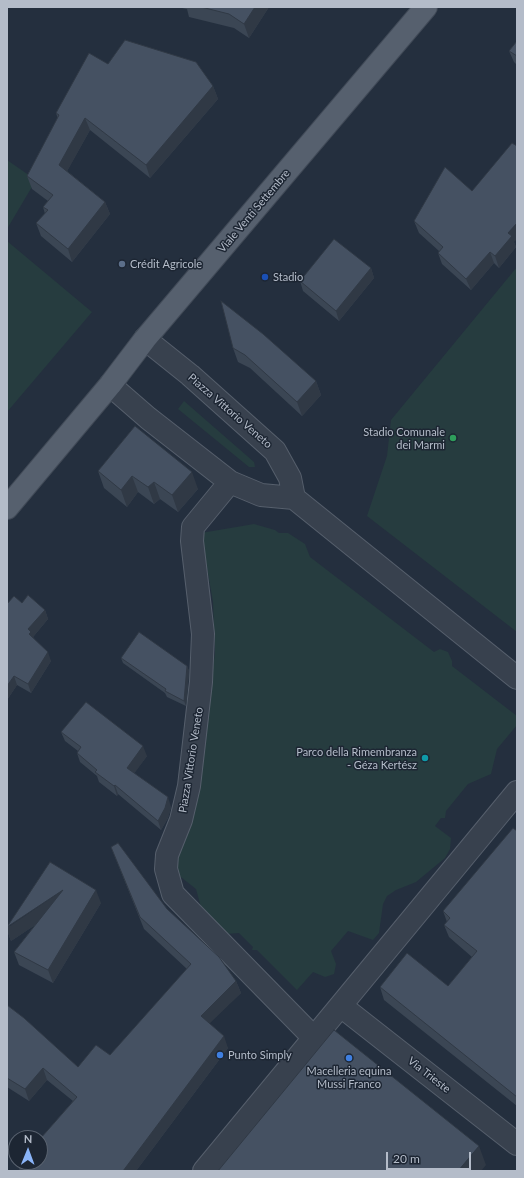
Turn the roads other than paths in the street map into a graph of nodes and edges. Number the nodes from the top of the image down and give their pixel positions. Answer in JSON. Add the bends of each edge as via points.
{"nodes":[{"id":1,"x":426,"y":7,"type":"edge"},
{"id":2,"x":145,"y":339,"type":"junction"},
{"id":3,"x":110,"y":385,"type":"junction"},
{"id":4,"x":230,"y":482,"type":"junction"},
{"id":5,"x":294,"y":498,"type":"junction"},
{"id":6,"x":7,"y":508,"type":"edge"},
{"id":7,"x":517,"y":678,"type":"edge"},
{"id":8,"x":517,"y":792,"type":"edge"},
{"id":9,"x":341,"y":1006,"type":"junction"},
{"id":10,"x":314,"y":1038,"type":"junction"},
{"id":11,"x":517,"y":1144,"type":"edge"},
{"id":12,"x":204,"y":1171,"type":"edge"}],
"edges":[{"from":1,"to":2,"type":"main road","name":"Viale Venti Settembre"},
{"from":2,"to":3,"type":"main road","name":"Viale Venti Settembre"},
{"from":2,"to":5,"type":"street","name":"Piazza Vittorio Veneto","via":[[190,375],[275,451],[290,478]]},
{"from":3,"to":4,"type":"street"},
{"from":3,"to":6,"type":"main road","name":"Viale Venti Settembre"},
{"from":4,"to":5,"type":"street","via":[[261,495]]},
{"from":4,"to":10,"type":"street","name":"Piazza Vittorio Veneto","via":[[193,526],[192,541],[203,634],[201,682],[189,786],[181,820],[166,854],[166,869],[173,894]]},
{"from":5,"to":7,"type":"street"},
{"from":8,"to":9,"type":"street"},
{"from":9,"to":10,"type":"street"},
{"from":9,"to":11,"type":"street","name":"Via Trieste"},
{"from":10,"to":12,"type":"street"}]}
